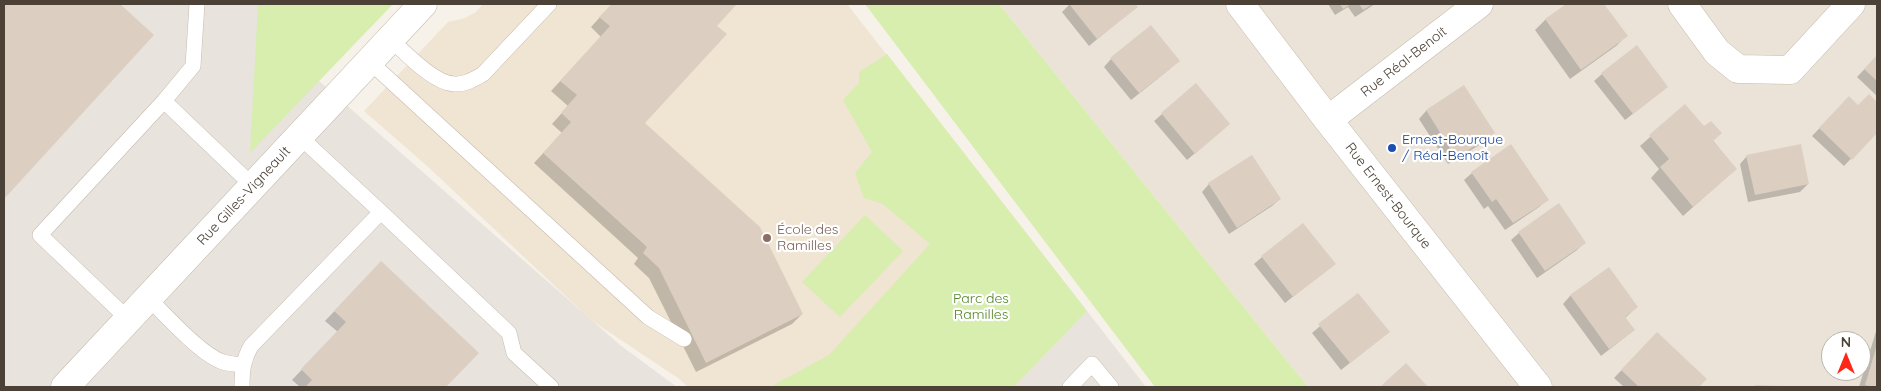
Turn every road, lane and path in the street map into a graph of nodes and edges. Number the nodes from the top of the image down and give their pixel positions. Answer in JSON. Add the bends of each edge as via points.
{"nodes":[{"id":1,"x":197,"y":4,"type":"edge"},
{"id":2,"x":422,"y":4,"type":"edge"},
{"id":3,"x":549,"y":4,"type":"edge"},
{"id":4,"x":1240,"y":4,"type":"edge"},
{"id":5,"x":1479,"y":4,"type":"edge"},
{"id":6,"x":1682,"y":4,"type":"edge"},
{"id":7,"x":1851,"y":4,"type":"edge"},
{"id":8,"x":390,"y":39,"type":"junction"},
{"id":9,"x":369,"y":61,"type":"junction"},
{"id":10,"x":164,"y":101,"type":"junction"},
{"id":11,"x":1328,"y":120,"type":"junction"},
{"id":12,"x":300,"y":137,"type":"junction"},
{"id":13,"x":253,"y":186,"type":"junction"},
{"id":14,"x":381,"y":212,"type":"junction"},
{"id":15,"x":149,"y":299,"type":"junction"},
{"id":16,"x":129,"y":320,"type":"junction"},
{"id":17,"x":684,"y":339,"type":"dead end"},
{"id":18,"x":243,"y":365,"type":"junction"},
{"id":19,"x":65,"y":387,"type":"edge"},
{"id":20,"x":242,"y":387,"type":"edge"},
{"id":21,"x":551,"y":387,"type":"edge"},
{"id":22,"x":1070,"y":387,"type":"edge"},
{"id":23,"x":1111,"y":387,"type":"edge"},
{"id":24,"x":1538,"y":387,"type":"edge"}],
"edges":[{"from":1,"to":10,"type":"lane","via":[[193,66]]},
{"from":2,"to":8,"type":"street","name":"Rue Gilles-Vigneault"},
{"from":3,"to":8,"type":"lane","via":[[483,74],[471,82],[453,84],[441,80]]},
{"from":4,"to":11,"type":"street","name":"Rue Ernest-Bourque"},
{"from":5,"to":11,"type":"street","name":"Rue Réal-Benoit"},
{"from":6,"to":7,"type":"street","via":[[1717,52],[1738,69],[1790,70]]},
{"from":8,"to":9,"type":"street","name":"Rue Gilles-Vigneault"},
{"from":9,"to":12,"type":"street","name":"Rue Gilles-Vigneault"},
{"from":9,"to":17,"type":"lane","via":[[648,317]]},
{"from":10,"to":13,"type":"lane"},
{"from":10,"to":16,"type":"lane","via":[[40,235]]},
{"from":11,"to":24,"type":"street","name":"Rue Ernest-Bourque"},
{"from":12,"to":13,"type":"street","name":"Rue Gilles-Vigneault"},
{"from":12,"to":14,"type":"lane"},
{"from":13,"to":15,"type":"street","name":"Rue Gilles-Vigneault"},
{"from":14,"to":18,"type":"lane","via":[[251,346]]},
{"from":14,"to":21,"type":"lane","via":[[509,334],[514,353]]},
{"from":15,"to":16,"type":"street","name":"Rue Gilles-Vigneault"},
{"from":15,"to":18,"type":"lane","via":[[208,354],[224,362]]},
{"from":16,"to":19,"type":"street","name":"Rue Gilles-Vigneault"},
{"from":18,"to":20,"type":"lane"},
{"from":22,"to":23,"type":"lane","via":[[1092,364]]}]}
